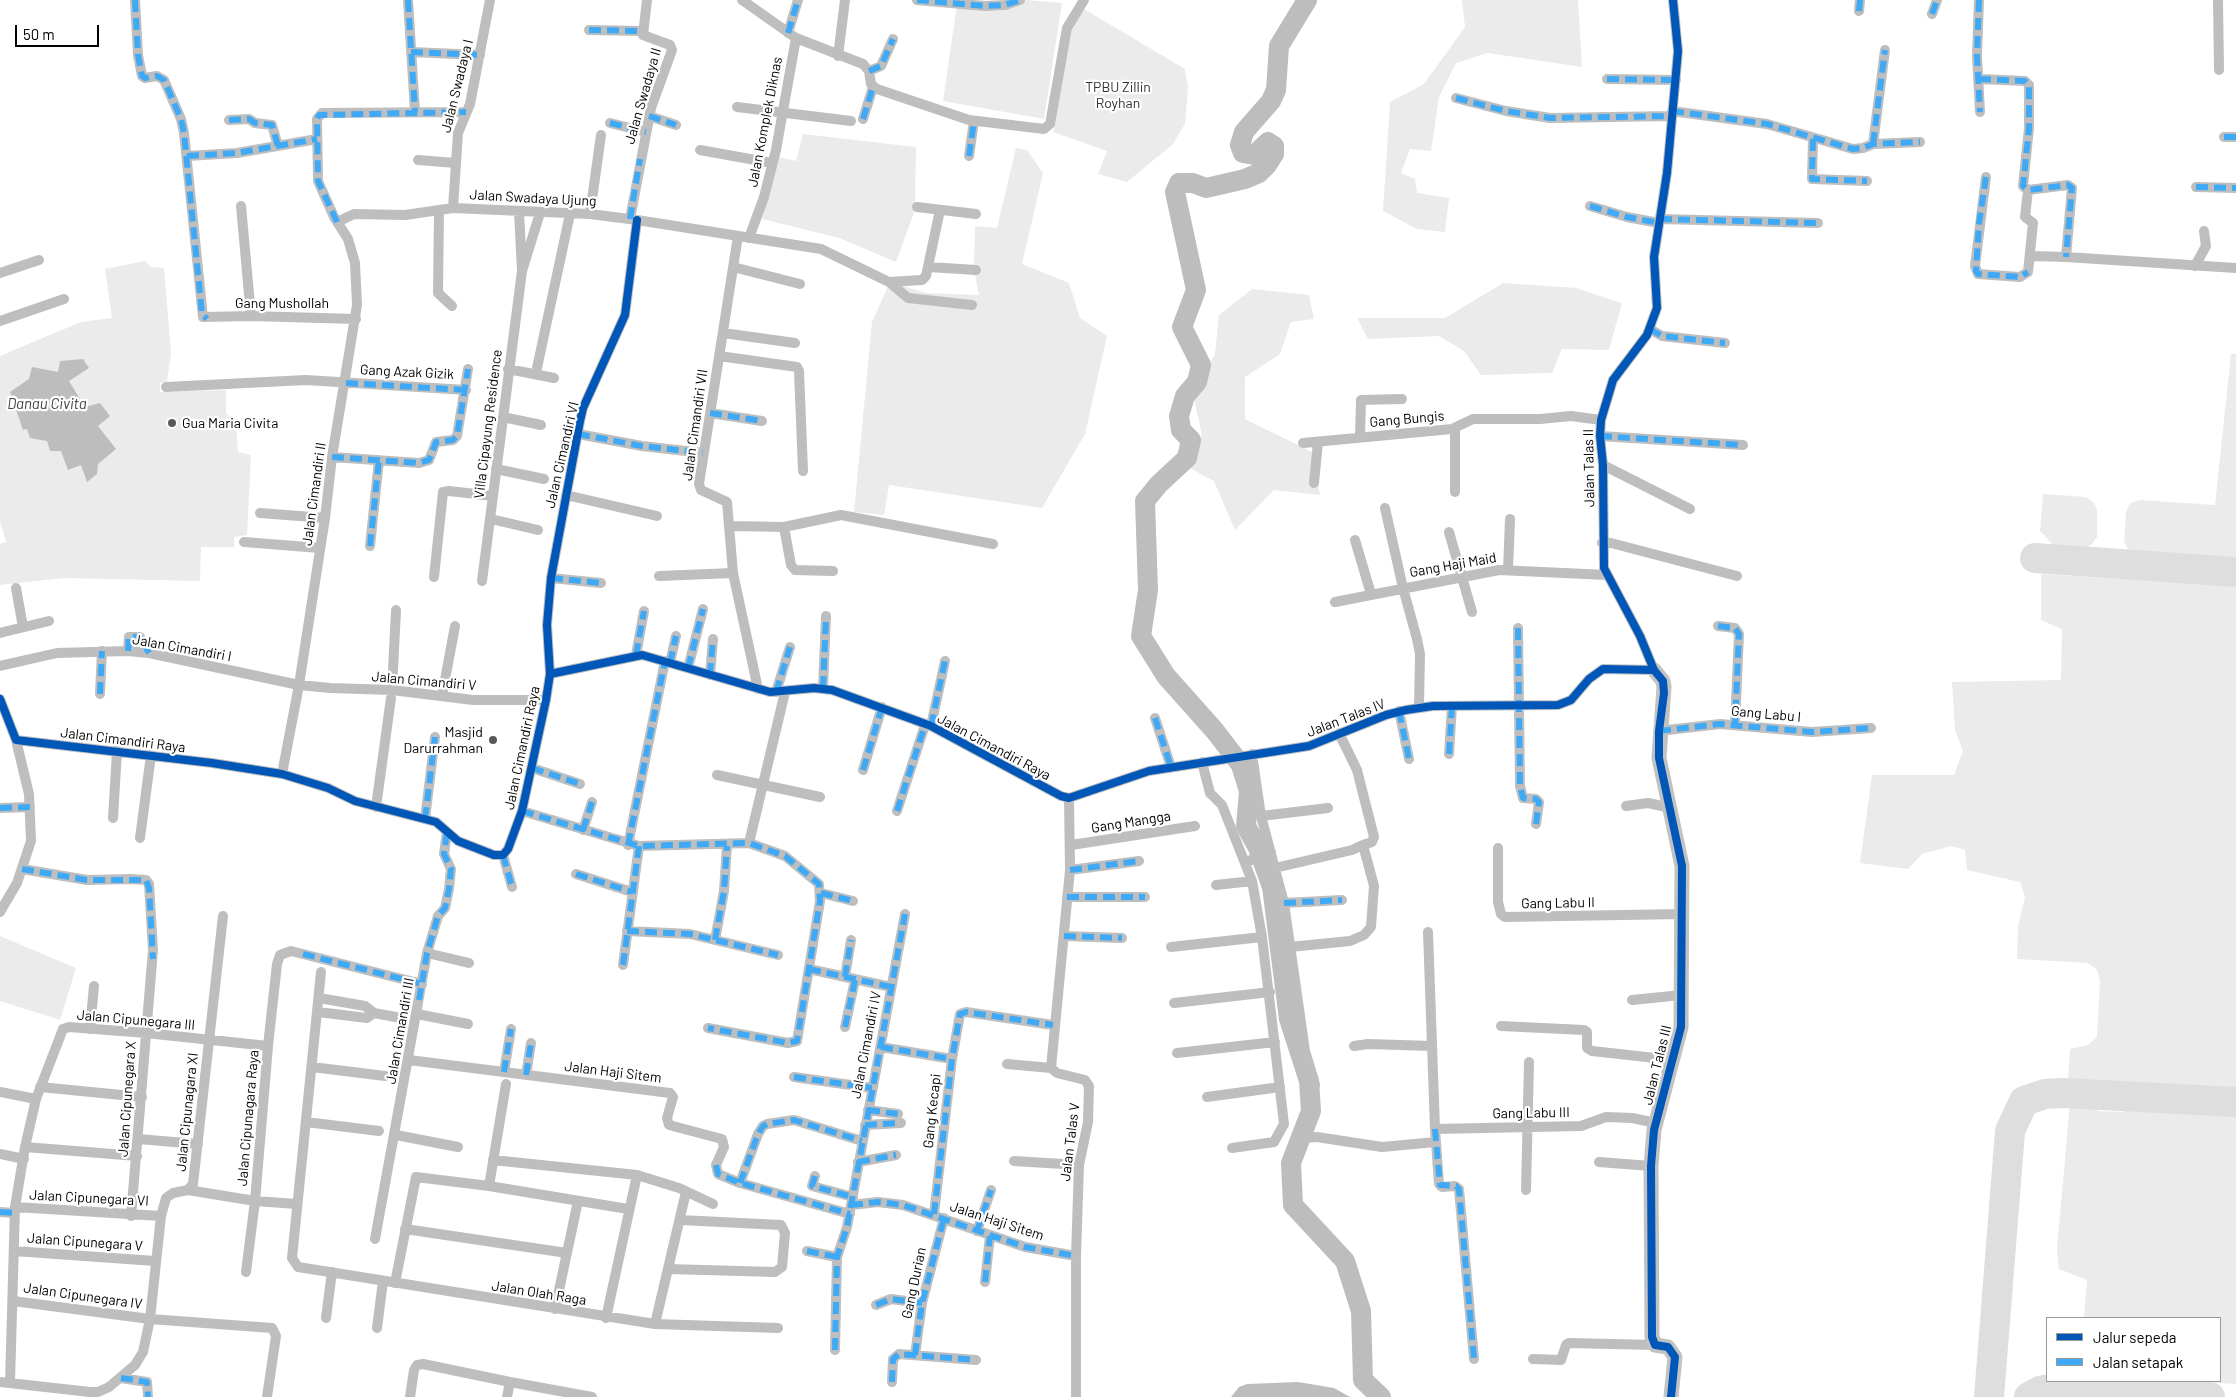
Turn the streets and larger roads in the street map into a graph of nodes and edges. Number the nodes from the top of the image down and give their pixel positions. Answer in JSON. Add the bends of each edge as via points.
{"nodes":[{"id":1,"x":135,"y":0,"type":"edge"},
{"id":2,"x":408,"y":0,"type":"edge"},
{"id":3,"x":490,"y":0,"type":"edge"},
{"id":4,"x":647,"y":0,"type":"edge"},
{"id":5,"x":742,"y":0,"type":"edge"},
{"id":6,"x":798,"y":0,"type":"edge"},
{"id":7,"x":845,"y":0,"type":"edge"},
{"id":8,"x":917,"y":0,"type":"edge"},
{"id":9,"x":1020,"y":0,"type":"edge"},
{"id":10,"x":1084,"y":0,"type":"edge"},
{"id":11,"x":1673,"y":0,"type":"edge"},
{"id":12,"x":1937,"y":0,"type":"edge"},
{"id":13,"x":1979,"y":0,"type":"edge"},
{"id":14,"x":2218,"y":0,"type":"edge"},
{"id":15,"x":1932,"y":14,"type":"dead end"},
{"id":16,"x":589,"y":30,"type":"dead end"},
{"id":17,"x":642,"y":31,"type":"junction"},
{"id":18,"x":792,"y":36,"type":"junction"},
{"id":19,"x":893,"y":39,"type":"dead end"},
{"id":20,"x":1884,"y":50,"type":"dead end"},
{"id":21,"x":411,"y":52,"type":"junction"},
{"id":22,"x":480,"y":55,"type":"junction"},
{"id":23,"x":838,"y":56,"type":"junction"},
{"id":24,"x":2219,"y":70,"type":"dead end"},
{"id":25,"x":869,"y":71,"type":"junction"},
{"id":26,"x":1607,"y":79,"type":"dead end"},
{"id":27,"x":1978,"y":79,"type":"junction"},
{"id":28,"x":1676,"y":80,"type":"junction"},
{"id":29,"x":873,"y":86,"type":"junction"},
{"id":30,"x":1456,"y":98,"type":"dead end"},
{"id":31,"x":737,"y":107,"type":"dead end"},
{"id":32,"x":415,"y":112,"type":"junction"},
{"id":33,"x":466,"y":112,"type":"junction"},
{"id":34,"x":1980,"y":112,"type":"dead end"},
{"id":35,"x":782,"y":113,"type":"junction"},
{"id":36,"x":1672,"y":113,"type":"junction"},
{"id":37,"x":649,"y":116,"type":"junction"},
{"id":38,"x":863,"y":119,"type":"dead end"},
{"id":39,"x":229,"y":120,"type":"dead end"},
{"id":40,"x":851,"y":120,"type":"dead end"},
{"id":41,"x":974,"y":121,"type":"junction"},
{"id":42,"x":610,"y":123,"type":"dead end"},
{"id":43,"x":676,"y":125,"type":"dead end"},
{"id":44,"x":646,"y":132,"type":"junction"},
{"id":45,"x":601,"y":134,"type":"dead end"},
{"id":46,"x":2224,"y":137,"type":"dead end"},
{"id":47,"x":2236,"y":137,"type":"edge"},
{"id":48,"x":317,"y":139,"type":"junction"},
{"id":49,"x":1813,"y":139,"type":"junction"},
{"id":50,"x":1920,"y":142,"type":"dead end"},
{"id":51,"x":1873,"y":144,"type":"junction"},
{"id":52,"x":278,"y":146,"type":"junction"},
{"id":53,"x":700,"y":150,"type":"dead end"},
{"id":54,"x":187,"y":156,"type":"junction"},
{"id":55,"x":969,"y":156,"type":"dead end"},
{"id":56,"x":418,"y":160,"type":"dead end"},
{"id":57,"x":456,"y":163,"type":"junction"},
{"id":58,"x":772,"y":163,"type":"junction"},
{"id":59,"x":1986,"y":177,"type":"dead end"},
{"id":60,"x":1867,"y":181,"type":"dead end"},
{"id":61,"x":2196,"y":187,"type":"dead end"},
{"id":62,"x":2236,"y":188,"type":"edge"},
{"id":63,"x":2028,"y":190,"type":"junction"},
{"id":64,"x":241,"y":206,"type":"dead end"},
{"id":65,"x":1590,"y":206,"type":"dead end"},
{"id":66,"x":917,"y":207,"type":"dead end"},
{"id":67,"x":453,"y":208,"type":"junction"},
{"id":68,"x":439,"y":210,"type":"junction"},
{"id":69,"x":940,"y":210,"type":"junction"},
{"id":70,"x":519,"y":212,"type":"junction"},
{"id":71,"x":540,"y":213,"type":"junction"},
{"id":72,"x":570,"y":214,"type":"junction"},
{"id":73,"x":590,"y":214,"type":"junction"},
{"id":74,"x":976,"y":214,"type":"dead end"},
{"id":75,"x":633,"y":219,"type":"junction"},
{"id":76,"x":1660,"y":221,"type":"junction"},
{"id":77,"x":337,"y":222,"type":"junction"},
{"id":78,"x":1818,"y":223,"type":"dead end"},
{"id":79,"x":520,"y":231,"type":"junction"},
{"id":80,"x":2204,"y":231,"type":"dead end"},
{"id":81,"x":534,"y":233,"type":"junction"},
{"id":82,"x":743,"y":237,"type":"junction"},
{"id":83,"x":2030,"y":256,"type":"junction"},
{"id":84,"x":2066,"y":256,"type":"junction"},
{"id":85,"x":39,"y":260,"type":"dead end"},
{"id":86,"x":2195,"y":266,"type":"junction"},
{"id":87,"x":733,"y":267,"type":"junction"},
{"id":88,"x":929,"y":267,"type":"junction"},
{"id":89,"x":2236,"y":268,"type":"edge"},
{"id":90,"x":976,"y":270,"type":"dead end"},
{"id":91,"x":522,"y":271,"type":"junction"},
{"id":92,"x":0,"y":272,"type":"edge"},
{"id":93,"x":889,"y":282,"type":"junction"},
{"id":94,"x":800,"y":284,"type":"dead end"},
{"id":95,"x":64,"y":299,"type":"dead end"},
{"id":96,"x":452,"y":306,"type":"dead end"},
{"id":97,"x":972,"y":306,"type":"dead end"},
{"id":98,"x":251,"y":316,"type":"junction"},
{"id":99,"x":356,"y":319,"type":"junction"},
{"id":100,"x":0,"y":321,"type":"edge"},
{"id":101,"x":1650,"y":329,"type":"junction"},
{"id":102,"x":723,"y":333,"type":"junction"},
{"id":103,"x":795,"y":343,"type":"dead end"},
{"id":104,"x":1725,"y":343,"type":"dead end"},
{"id":105,"x":719,"y":356,"type":"junction"},
{"id":106,"x":537,"y":368,"type":"dead end"},
{"id":107,"x":468,"y":369,"type":"dead end"},
{"id":108,"x":508,"y":370,"type":"junction"},
{"id":109,"x":554,"y":378,"type":"dead end"},
{"id":110,"x":346,"y":383,"type":"junction"},
{"id":111,"x":166,"y":387,"type":"dead end"},
{"id":112,"x":466,"y":390,"type":"junction"},
{"id":113,"x":1402,"y":399,"type":"dead end"},
{"id":114,"x":710,"y":413,"type":"junction"},
{"id":115,"x":503,"y":417,"type":"junction"},
{"id":116,"x":1601,"y":420,"type":"junction"},
{"id":117,"x":762,"y":421,"type":"dead end"},
{"id":118,"x":541,"y":425,"type":"dead end"},
{"id":119,"x":1455,"y":428,"type":"junction"},
{"id":120,"x":578,"y":434,"type":"junction"},
{"id":121,"x":1360,"y":436,"type":"junction"},
{"id":122,"x":1600,"y":436,"type":"junction"},
{"id":123,"x":1318,"y":442,"type":"junction"},
{"id":124,"x":1303,"y":443,"type":"dead end"},
{"id":125,"x":1743,"y":445,"type":"dead end"},
{"id":126,"x":703,"y":453,"type":"junction"},
{"id":127,"x":332,"y":457,"type":"junction"},
{"id":128,"x":379,"y":460,"type":"junction"},
{"id":129,"x":1603,"y":465,"type":"junction"},
{"id":130,"x":496,"y":469,"type":"junction"},
{"id":131,"x":803,"y":471,"type":"dead end"},
{"id":132,"x":544,"y":479,"type":"dead end"},
{"id":133,"x":1314,"y":483,"type":"dead end"},
{"id":134,"x":1455,"y":492,"type":"dead end"},
{"id":135,"x":493,"y":496,"type":"junction"},
{"id":136,"x":566,"y":496,"type":"junction"},
{"id":137,"x":1385,"y":508,"type":"dead end"},
{"id":138,"x":1690,"y":509,"type":"dead end"},
{"id":139,"x":260,"y":513,"type":"dead end"},
{"id":140,"x":657,"y":516,"type":"dead end"},
{"id":141,"x":325,"y":518,"type":"junction"},
{"id":142,"x":1510,"y":518,"type":"dead end"},
{"id":143,"x":491,"y":519,"type":"junction"},
{"id":144,"x":730,"y":526,"type":"junction"},
{"id":145,"x":784,"y":527,"type":"junction"},
{"id":146,"x":538,"y":530,"type":"dead end"},
{"id":147,"x":1449,"y":532,"type":"dead end"},
{"id":148,"x":1355,"y":540,"type":"dead end"},
{"id":149,"x":244,"y":542,"type":"dead end"},
{"id":150,"x":1602,"y":543,"type":"junction"},
{"id":151,"x":993,"y":544,"type":"dead end"},
{"id":152,"x":370,"y":546,"type":"dead end"},
{"id":153,"x":320,"y":548,"type":"junction"},
{"id":154,"x":1508,"y":570,"type":"junction"},
{"id":155,"x":833,"y":571,"type":"dead end"},
{"id":156,"x":733,"y":573,"type":"junction"},
{"id":157,"x":659,"y":576,"type":"dead end"},
{"id":158,"x":1463,"y":576,"type":"junction"},
{"id":159,"x":1607,"y":576,"type":"junction"},
{"id":160,"x":1738,"y":576,"type":"dead end"},
{"id":161,"x":434,"y":577,"type":"dead end"},
{"id":162,"x":551,"y":578,"type":"junction"},
{"id":163,"x":482,"y":581,"type":"dead end"},
{"id":164,"x":601,"y":583,"type":"dead end"},
{"id":165,"x":16,"y":588,"type":"dead end"},
{"id":166,"x":1402,"y":588,"type":"junction"},
{"id":167,"x":1371,"y":594,"type":"junction"},
{"id":168,"x":1335,"y":602,"type":"dead end"},
{"id":169,"x":703,"y":609,"type":"dead end"},
{"id":170,"x":396,"y":610,"type":"dead end"},
{"id":171,"x":644,"y":611,"type":"dead end"},
{"id":172,"x":1472,"y":612,"type":"dead end"},
{"id":173,"x":826,"y":616,"type":"dead end"},
{"id":174,"x":49,"y":621,"type":"dead end"},
{"id":175,"x":455,"y":626,"type":"dead end"},
{"id":176,"x":1718,"y":626,"type":"dead end"},
{"id":177,"x":23,"y":627,"type":"junction"},
{"id":178,"x":1518,"y":628,"type":"dead end"},
{"id":179,"x":0,"y":633,"type":"edge"},
{"id":180,"x":676,"y":636,"type":"dead end"},
{"id":181,"x":713,"y":639,"type":"dead end"},
{"id":182,"x":790,"y":646,"type":"dead end"},
{"id":183,"x":102,"y":651,"type":"junction"},
{"id":184,"x":128,"y":651,"type":"junction"},
{"id":185,"x":149,"y":653,"type":"junction"},
{"id":186,"x":636,"y":655,"type":"junction"},
{"id":187,"x":945,"y":661,"type":"dead end"},
{"id":188,"x":668,"y":662,"type":"junction"},
{"id":189,"x":0,"y":666,"type":"edge"},
{"id":190,"x":688,"y":668,"type":"junction"},
{"id":191,"x":1654,"y":670,"type":"junction"},
{"id":192,"x":550,"y":674,"type":"junction"},
{"id":193,"x":710,"y":675,"type":"junction"},
{"id":194,"x":299,"y":685,"type":"junction"},
{"id":195,"x":823,"y":688,"type":"junction"},
{"id":196,"x":758,"y":689,"type":"junction"},
{"id":197,"x":780,"y":692,"type":"junction"},
{"id":198,"x":100,"y":694,"type":"dead end"},
{"id":199,"x":391,"y":694,"type":"junction"},
{"id":200,"x":442,"y":696,"type":"junction"},
{"id":201,"x":0,"y":699,"type":"edge"},
{"id":202,"x":546,"y":700,"type":"junction"},
{"id":203,"x":1520,"y":705,"type":"junction"},
{"id":204,"x":1452,"y":706,"type":"junction"},
{"id":205,"x":882,"y":707,"type":"junction"},
{"id":206,"x":1419,"y":707,"type":"junction"},
{"id":207,"x":1399,"y":712,"type":"junction"},
{"id":208,"x":1155,"y":718,"type":"dead end"},
{"id":209,"x":1735,"y":725,"type":"junction"},
{"id":210,"x":928,"y":726,"type":"junction"},
{"id":211,"x":1871,"y":728,"type":"dead end"},
{"id":212,"x":1659,"y":731,"type":"junction"},
{"id":213,"x":1340,"y":733,"type":"junction"},
{"id":214,"x":435,"y":737,"type":"dead end"},
{"id":215,"x":16,"y":740,"type":"junction"},
{"id":216,"x":117,"y":751,"type":"junction"},
{"id":217,"x":1249,"y":754,"type":"junction"},
{"id":218,"x":1449,"y":754,"type":"dead end"},
{"id":219,"x":151,"y":755,"type":"junction"},
{"id":220,"x":1409,"y":760,"type":"dead end"},
{"id":221,"x":1202,"y":762,"type":"junction"},
{"id":222,"x":1171,"y":766,"type":"junction"},
{"id":223,"x":532,"y":768,"type":"junction"},
{"id":224,"x":863,"y":770,"type":"dead end"},
{"id":225,"x":282,"y":774,"type":"junction"},
{"id":226,"x":717,"y":775,"type":"dead end"},
{"id":227,"x":580,"y":784,"type":"dead end"},
{"id":228,"x":765,"y":785,"type":"junction"},
{"id":229,"x":820,"y":796,"type":"dead end"},
{"id":230,"x":1069,"y":798,"type":"junction"},
{"id":231,"x":592,"y":802,"type":"dead end"},
{"id":232,"x":1626,"y":806,"type":"dead end"},
{"id":233,"x":30,"y":807,"type":"junction"},
{"id":234,"x":376,"y":807,"type":"junction"},
{"id":235,"x":0,"y":808,"type":"edge"},
{"id":236,"x":1328,"y":808,"type":"dead end"},
{"id":237,"x":1671,"y":808,"type":"junction"},
{"id":238,"x":522,"y":811,"type":"junction"},
{"id":239,"x":897,"y":811,"type":"dead end"},
{"id":240,"x":1262,"y":816,"type":"junction"},
{"id":241,"x":113,"y":818,"type":"dead end"},
{"id":242,"x":425,"y":819,"type":"junction"},
{"id":243,"x":1536,"y":824,"type":"dead end"},
{"id":244,"x":1195,"y":826,"type":"dead end"},
{"id":245,"x":582,"y":830,"type":"junction"},
{"id":246,"x":447,"y":832,"type":"junction"},
{"id":247,"x":140,"y":838,"type":"dead end"},
{"id":248,"x":749,"y":843,"type":"junction"},
{"id":249,"x":633,"y":845,"type":"junction"},
{"id":250,"x":1071,"y":845,"type":"junction"},
{"id":251,"x":1364,"y":845,"type":"junction"},
{"id":252,"x":727,"y":846,"type":"junction"},
{"id":253,"x":1498,"y":848,"type":"dead end"},
{"id":254,"x":1266,"y":854,"type":"junction"},
{"id":255,"x":503,"y":855,"type":"junction"},
{"id":256,"x":1139,"y":861,"type":"dead end"},
{"id":257,"x":1246,"y":862,"type":"junction"},
{"id":258,"x":1275,"y":868,"type":"junction"},
{"id":259,"x":22,"y":869,"type":"junction"},
{"id":260,"x":1070,"y":870,"type":"junction"},
{"id":261,"x":576,"y":874,"type":"dead end"},
{"id":262,"x":1252,"y":881,"type":"junction"},
{"id":263,"x":1216,"y":884,"type":"dead end"},
{"id":264,"x":512,"y":886,"type":"dead end"},
{"id":265,"x":632,"y":892,"type":"junction"},
{"id":266,"x":821,"y":893,"type":"junction"},
{"id":267,"x":1068,"y":897,"type":"junction"},
{"id":268,"x":1145,"y":897,"type":"dead end"},
{"id":269,"x":853,"y":900,"type":"dead end"},
{"id":270,"x":1342,"y":900,"type":"dead end"},
{"id":271,"x":1284,"y":903,"type":"junction"},
{"id":272,"x":0,"y":912,"type":"edge"},
{"id":273,"x":905,"y":914,"type":"dead end"},
{"id":274,"x":1682,"y":914,"type":"junction"},
{"id":275,"x":223,"y":916,"type":"dead end"},
{"id":276,"x":627,"y":931,"type":"junction"},
{"id":277,"x":1428,"y":932,"type":"dead end"},
{"id":278,"x":1064,"y":936,"type":"junction"},
{"id":279,"x":1262,"y":937,"type":"junction"},
{"id":280,"x":1122,"y":938,"type":"dead end"},
{"id":281,"x":715,"y":940,"type":"junction"},
{"id":282,"x":851,"y":940,"type":"dead end"},
{"id":283,"x":1171,"y":947,"type":"dead end"},
{"id":284,"x":1290,"y":947,"type":"junction"},
{"id":285,"x":428,"y":953,"type":"junction"},
{"id":286,"x":778,"y":955,"type":"dead end"},
{"id":287,"x":469,"y":963,"type":"dead end"},
{"id":288,"x":623,"y":965,"type":"dead end"},
{"id":289,"x":809,"y":969,"type":"junction"},
{"id":290,"x":321,"y":972,"type":"dead end"},
{"id":291,"x":850,"y":979,"type":"junction"},
{"id":292,"x":422,"y":984,"type":"junction"},
{"id":293,"x":94,"y":986,"type":"dead end"},
{"id":294,"x":891,"y":987,"type":"junction"},
{"id":295,"x":1270,"y":992,"type":"junction"},
{"id":296,"x":1682,"y":995,"type":"junction"},
{"id":297,"x":319,"y":998,"type":"junction"},
{"id":298,"x":1632,"y":1000,"type":"dead end"},
{"id":299,"x":1174,"y":1003,"type":"dead end"},
{"id":300,"x":318,"y":1012,"type":"junction"},
{"id":301,"x":374,"y":1014,"type":"junction"},
{"id":302,"x":417,"y":1014,"type":"junction"},
{"id":303,"x":401,"y":1018,"type":"dead end"},
{"id":304,"x":468,"y":1024,"type":"dead end"},
{"id":305,"x":1053,"y":1025,"type":"junction"},
{"id":306,"x":1501,"y":1026,"type":"dead end"},
{"id":307,"x":845,"y":1027,"type":"dead end"},
{"id":308,"x":90,"y":1028,"type":"junction"},
{"id":309,"x":708,"y":1028,"type":"dead end"},
{"id":310,"x":511,"y":1029,"type":"dead end"},
{"id":311,"x":146,"y":1033,"type":"junction"},
{"id":312,"x":209,"y":1040,"type":"junction"},
{"id":313,"x":1275,"y":1042,"type":"junction"},
{"id":314,"x":531,"y":1043,"type":"dead end"},
{"id":315,"x":268,"y":1046,"type":"junction"},
{"id":316,"x":1354,"y":1046,"type":"dead end"},
{"id":317,"x":1432,"y":1046,"type":"junction"},
{"id":318,"x":881,"y":1047,"type":"junction"},
{"id":319,"x":1178,"y":1052,"type":"dead end"},
{"id":320,"x":952,"y":1059,"type":"junction"},
{"id":321,"x":409,"y":1060,"type":"junction"},
{"id":322,"x":1673,"y":1060,"type":"junction"},
{"id":323,"x":1529,"y":1062,"type":"dead end"},
{"id":324,"x":1007,"y":1064,"type":"dead end"},
{"id":325,"x":312,"y":1067,"type":"junction"},
{"id":326,"x":1051,"y":1068,"type":"junction"},
{"id":327,"x":504,"y":1072,"type":"junction"},
{"id":328,"x":526,"y":1075,"type":"junction"},
{"id":329,"x":385,"y":1076,"type":"dead end"},
{"id":330,"x":794,"y":1077,"type":"dead end"},
{"id":331,"x":506,"y":1084,"type":"dead end"},
{"id":332,"x":1315,"y":1085,"type":"dead end"},
{"id":333,"x":40,"y":1087,"type":"junction"},
{"id":334,"x":1280,"y":1087,"type":"junction"},
{"id":335,"x":872,"y":1088,"type":"junction"},
{"id":336,"x":0,"y":1092,"type":"edge"},
{"id":337,"x":142,"y":1097,"type":"junction"},
{"id":338,"x":1208,"y":1097,"type":"dead end"},
{"id":339,"x":36,"y":1099,"type":"junction"},
{"id":340,"x":868,"y":1110,"type":"junction"},
{"id":341,"x":306,"y":1122,"type":"junction"},
{"id":342,"x":1656,"y":1123,"type":"junction"},
{"id":343,"x":865,"y":1125,"type":"junction"},
{"id":344,"x":1529,"y":1127,"type":"junction"},
{"id":345,"x":1435,"y":1129,"type":"junction"},
{"id":346,"x":379,"y":1131,"type":"dead end"},
{"id":347,"x":396,"y":1135,"type":"junction"},
{"id":348,"x":1304,"y":1138,"type":"dead end"},
{"id":349,"x":138,"y":1139,"type":"junction"},
{"id":350,"x":862,"y":1142,"type":"junction"},
{"id":351,"x":1436,"y":1142,"type":"junction"},
{"id":352,"x":198,"y":1144,"type":"junction"},
{"id":353,"x":25,"y":1147,"type":"junction"},
{"id":354,"x":458,"y":1147,"type":"dead end"},
{"id":355,"x":1232,"y":1148,"type":"dead end"},
{"id":356,"x":0,"y":1154,"type":"edge"},
{"id":357,"x":896,"y":1155,"type":"dead end"},
{"id":358,"x":137,"y":1156,"type":"junction"},
{"id":359,"x":24,"y":1159,"type":"junction"},
{"id":360,"x":493,"y":1160,"type":"junction"},
{"id":361,"x":1014,"y":1161,"type":"dead end"},
{"id":362,"x":858,"y":1162,"type":"junction"},
{"id":363,"x":1599,"y":1162,"type":"dead end"},
{"id":364,"x":1079,"y":1166,"type":"junction"},
{"id":365,"x":1651,"y":1166,"type":"junction"},
{"id":366,"x":636,"y":1175,"type":"junction"},
{"id":367,"x":815,"y":1176,"type":"dead end"},
{"id":368,"x":740,"y":1183,"type":"junction"},
{"id":369,"x":489,"y":1186,"type":"junction"},
{"id":370,"x":188,"y":1190,"type":"junction"},
{"id":371,"x":991,"y":1190,"type":"dead end"},
{"id":372,"x":1526,"y":1190,"type":"dead end"},
{"id":373,"x":686,"y":1192,"type":"junction"},
{"id":374,"x":256,"y":1201,"type":"junction"},
{"id":375,"x":578,"y":1201,"type":"junction"},
{"id":376,"x":297,"y":1204,"type":"junction"},
{"id":377,"x":713,"y":1204,"type":"dead end"},
{"id":378,"x":851,"y":1205,"type":"junction"},
{"id":379,"x":628,"y":1209,"type":"junction"},
{"id":380,"x":15,"y":1210,"type":"junction"},
{"id":381,"x":0,"y":1212,"type":"edge"},
{"id":382,"x":132,"y":1216,"type":"junction"},
{"id":383,"x":160,"y":1216,"type":"junction"},
{"id":384,"x":939,"y":1216,"type":"junction"},
{"id":385,"x":680,"y":1220,"type":"junction"},
{"id":386,"x":405,"y":1228,"type":"junction"},
{"id":387,"x":977,"y":1231,"type":"junction"},
{"id":388,"x":990,"y":1236,"type":"junction"},
{"id":389,"x":375,"y":1239,"type":"dead end"},
{"id":390,"x":14,"y":1251,"type":"junction"},
{"id":391,"x":807,"y":1251,"type":"dead end"},
{"id":392,"x":567,"y":1254,"type":"junction"},
{"id":393,"x":1076,"y":1256,"type":"junction"},
{"id":394,"x":837,"y":1257,"type":"junction"},
{"id":395,"x":155,"y":1261,"type":"junction"},
{"id":396,"x":668,"y":1269,"type":"junction"},
{"id":397,"x":246,"y":1272,"type":"dead end"},
{"id":398,"x":332,"y":1272,"type":"junction"},
{"id":399,"x":383,"y":1281,"type":"junction"},
{"id":400,"x":985,"y":1282,"type":"dead end"},
{"id":401,"x":394,"y":1283,"type":"junction"},
{"id":402,"x":14,"y":1300,"type":"junction"},
{"id":403,"x":922,"y":1303,"type":"junction"},
{"id":404,"x":876,"y":1305,"type":"dead end"},
{"id":405,"x":555,"y":1309,"type":"junction"},
{"id":406,"x":326,"y":1318,"type":"dead end"},
{"id":407,"x":606,"y":1318,"type":"junction"},
{"id":408,"x":150,"y":1319,"type":"junction"},
{"id":409,"x":655,"y":1324,"type":"junction"},
{"id":410,"x":377,"y":1328,"type":"dead end"},
{"id":411,"x":778,"y":1328,"type":"dead end"},
{"id":412,"x":1655,"y":1345,"type":"junction"},
{"id":413,"x":835,"y":1350,"type":"dead end"},
{"id":414,"x":915,"y":1355,"type":"junction"},
{"id":415,"x":1474,"y":1359,"type":"dead end"},
{"id":416,"x":1533,"y":1359,"type":"dead end"},
{"id":417,"x":976,"y":1360,"type":"dead end"},
{"id":418,"x":121,"y":1378,"type":"junction"},
{"id":419,"x":5,"y":1382,"type":"edge"},
{"id":420,"x":510,"y":1382,"type":"junction"},
{"id":421,"x":892,"y":1382,"type":"dead end"},
{"id":422,"x":98,"y":1395,"type":"edge"},
{"id":423,"x":148,"y":1397,"type":"edge"},
{"id":424,"x":267,"y":1397,"type":"edge"},
{"id":425,"x":410,"y":1397,"type":"edge"},
{"id":426,"x":507,"y":1397,"type":"edge"},
{"id":427,"x":592,"y":1397,"type":"edge"},
{"id":428,"x":1076,"y":1397,"type":"edge"},
{"id":429,"x":1671,"y":1397,"type":"edge"}],
"edges":[{"from":1,"to":54,"type":"street","via":[[142,76],[157,76],[164,80],[181,119]]},
{"from":2,"to":21,"type":"street"},
{"from":3,"to":22,"type":"street","name":"Jalan Swadaya I"},
{"from":4,"to":17,"type":"street","name":"Jalan Swadaya II"},
{"from":5,"to":18,"type":"street"},
{"from":6,"to":18,"type":"street","name":"Jalan Komplek Diknas"},
{"from":7,"to":23,"type":"street"},
{"from":8,"to":9,"type":"street","via":[[985,6],[1006,5]]},
{"from":10,"to":41,"type":"street","via":[[1066,28],[1048,127],[1040,129]]},
{"from":11,"to":28,"type":"street","name":"Jalan Talas II","via":[[1678,51]]},
{"from":12,"to":15,"type":"street"},
{"from":13,"to":27,"type":"street"},
{"from":14,"to":24,"type":"street"},
{"from":16,"to":17,"type":"street"},
{"from":17,"to":37,"type":"street","name":"Jalan Swadaya II","via":[[643,35],[672,47]]},
{"from":18,"to":23,"type":"street"},
{"from":18,"to":35,"type":"street","name":"Jalan Komplek Diknas"},
{"from":19,"to":25,"type":"street","via":[[881,66]]},
{"from":20,"to":51,"type":"street"},
{"from":21,"to":22,"type":"street"},
{"from":21,"to":32,"type":"street"},
{"from":22,"to":33,"type":"street","name":"Jalan Swadaya I"},
{"from":23,"to":25,"type":"street","via":[[863,64]]},
{"from":25,"to":29,"type":"street"},
{"from":26,"to":28,"type":"street"},
{"from":27,"to":34,"type":"street"},
{"from":27,"to":63,"type":"street","via":[[2024,81],[2029,85],[2029,128],[2023,184]]},
{"from":28,"to":36,"type":"street","name":"Jalan Talas II"},
{"from":29,"to":38,"type":"street"},
{"from":29,"to":41,"type":"street"},
{"from":30,"to":36,"type":"street","via":[[1550,118]]},
{"from":31,"to":35,"type":"street"},
{"from":32,"to":33,"type":"street"},
{"from":32,"to":48,"type":"street","via":[[322,113],[317,119]]},
{"from":33,"to":57,"type":"street","name":"Jalan Swadaya I","via":[[458,133]]},
{"from":35,"to":40,"type":"street"},
{"from":35,"to":58,"type":"street","name":"Jalan Komplek Diknas"},
{"from":36,"to":49,"type":"street","via":[[1767,124]]},
{"from":36,"to":76,"type":"street","name":"Jalan Talas II"},
{"from":37,"to":43,"type":"street"},
{"from":37,"to":44,"type":"street","name":"Jalan Swadaya II"},
{"from":39,"to":52,"type":"street","via":[[249,119],[272,125]]},
{"from":41,"to":55,"type":"street"},
{"from":42,"to":44,"type":"street"},
{"from":44,"to":75,"type":"street","name":"Jalan Swadaya II"},
{"from":45,"to":73,"type":"street"},
{"from":46,"to":47,"type":"street"},
{"from":48,"to":52,"type":"street"},
{"from":48,"to":77,"type":"street","via":[[318,181]]},
{"from":49,"to":51,"type":"street","via":[[1858,149]]},
{"from":49,"to":60,"type":"street","via":[[1812,179]]},
{"from":50,"to":51,"type":"street"},
{"from":52,"to":54,"type":"street"},
{"from":53,"to":58,"type":"street"},
{"from":54,"to":98,"type":"street","name":"Gang Mushollah","via":[[202,314],[207,318]]},
{"from":56,"to":57,"type":"street"},
{"from":57,"to":67,"type":"street","name":"Jalan Swadaya I"},
{"from":58,"to":82,"type":"street","name":"Jalan Komplek Diknas","via":[[764,197]]},
{"from":59,"to":83,"type":"street","via":[[1976,271],[1978,274],[2020,277],[2028,272]]},
{"from":61,"to":62,"type":"street"},
{"from":63,"to":83,"type":"street","via":[[2025,218],[2033,223]]},
{"from":63,"to":84,"type":"street","via":[[2072,188]]},
{"from":64,"to":98,"type":"street"},
{"from":65,"to":76,"type":"street","via":[[1627,217]]},
{"from":66,"to":69,"type":"street"},
{"from":67,"to":68,"type":"street","name":"Jalan Swadaya Ujung"},
{"from":67,"to":70,"type":"street","name":"Jalan Swadaya Ujung"},
{"from":68,"to":77,"type":"street","name":"Jalan Swadaya Ujung","via":[[354,214]]},
{"from":68,"to":96,"type":"street","via":[[438,293]]},
{"from":69,"to":74,"type":"street"},
{"from":69,"to":88,"type":"street"},
{"from":70,"to":71,"type":"street","name":"Jalan Swadaya Ujung"},
{"from":70,"to":79,"type":"street","name":"Villa Cipayung Residence"},
{"from":71,"to":72,"type":"street","name":"Jalan Swadaya Ujung"},
{"from":71,"to":81,"type":"street","name":"Villa Cipayung Residence"},
{"from":72,"to":73,"type":"street","name":"Jalan Swadaya Ujung"},
{"from":72,"to":106,"type":"street"},
{"from":73,"to":75,"type":"street","name":"Jalan Swadaya Ujung"},
{"from":75,"to":82,"type":"street","name":"Jalan Swadaya Ujung"},
{"from":75,"to":120,"type":"street","name":"Jalan Cimandiri VI","via":[[625,315],[583,408]]},
{"from":76,"to":78,"type":"street"},
{"from":76,"to":101,"type":"street","name":"Jalan Talas II","via":[[1654,257],[1657,308]]},
{"from":77,"to":99,"type":"street","name":"Jalan Cimandiri II","via":[[348,239],[355,263],[358,288]]},
{"from":79,"to":81,"type":"street"},
{"from":79,"to":91,"type":"street","name":"Villa Cipayung Residence"},
{"from":80,"to":86,"type":"street","via":[[2206,246]]},
{"from":81,"to":91,"type":"street","name":"Villa Cipayung Residence"},
{"from":82,"to":87,"type":"street","name":"Jalan Cimandiri VII"},
{"from":82,"to":93,"type":"street","name":"Jalan Swadaya Ujung","via":[[821,249]]},
{"from":83,"to":84,"type":"street"},
{"from":84,"to":86,"type":"street"},
{"from":85,"to":92,"type":"street"},
{"from":86,"to":89,"type":"street"},
{"from":87,"to":94,"type":"street"},
{"from":87,"to":102,"type":"street","name":"Jalan Cimandiri VII"},
{"from":88,"to":90,"type":"street"},
{"from":88,"to":93,"type":"street","via":[[922,280]]},
{"from":91,"to":108,"type":"street","name":"Villa Cipayung Residence"},
{"from":93,"to":97,"type":"street","name":"Jalan Swadaya Ujung","via":[[908,298]]},
{"from":95,"to":100,"type":"street"},
{"from":98,"to":99,"type":"street","name":"Gang Mushollah"},
{"from":99,"to":110,"type":"street","name":"Jalan Cimandiri II"},
{"from":101,"to":104,"type":"street","via":[[1662,336]]},
{"from":101,"to":116,"type":"street","name":"Jalan Talas II","via":[[1613,380]]},
{"from":102,"to":103,"type":"street"},
{"from":102,"to":105,"type":"street","name":"Jalan Cimandiri VII"},
{"from":105,"to":114,"type":"street","name":"Jalan Cimandiri VII"},
{"from":105,"to":131,"type":"street","via":[[792,365],[798,369]]},
{"from":107,"to":112,"type":"street"},
{"from":108,"to":109,"type":"street"},
{"from":108,"to":115,"type":"street","name":"Villa Cipayung Residence"},
{"from":110,"to":111,"type":"street","name":"Gang Azak Gizik","via":[[294,380]]},
{"from":110,"to":112,"type":"street","name":"Gang Azak Gizik"},
{"from":110,"to":127,"type":"street","name":"Jalan Cimandiri II"},
{"from":112,"to":128,"type":"street","via":[[457,436],[453,440],[436,442],[429,460],[418,463]]},
{"from":113,"to":121,"type":"street","via":[[1361,400]]},
{"from":114,"to":117,"type":"street"},
{"from":114,"to":126,"type":"street","name":"Jalan Cimandiri VII"},
{"from":115,"to":118,"type":"street"},
{"from":115,"to":130,"type":"street","name":"Villa Cipayung Residence"},
{"from":116,"to":119,"type":"street","name":"Gang Bungis","via":[[1571,416],[1472,419]]},
{"from":116,"to":122,"type":"street","name":"Jalan Talas II"},
{"from":119,"to":121,"type":"street","name":"Gang Bungis"},
{"from":119,"to":134,"type":"street"},
{"from":120,"to":126,"type":"street"},
{"from":120,"to":136,"type":"street","name":"Jalan Cimandiri VI"},
{"from":121,"to":123,"type":"street","name":"Gang Bungis"},
{"from":122,"to":125,"type":"street"},
{"from":122,"to":129,"type":"street","name":"Jalan Talas II"},
{"from":123,"to":124,"type":"street","name":"Gang Bungis"},
{"from":123,"to":133,"type":"street"},
{"from":126,"to":144,"type":"street","name":"Jalan Cimandiri VII","via":[[701,490],[727,502]]},
{"from":127,"to":128,"type":"street"},
{"from":127,"to":141,"type":"street","name":"Jalan Cimandiri II"},
{"from":128,"to":152,"type":"street"},
{"from":129,"to":138,"type":"street"},
{"from":129,"to":150,"type":"street","name":"Jalan Talas II"},
{"from":130,"to":132,"type":"street"},
{"from":130,"to":135,"type":"street","name":"Villa Cipayung Residence"},
{"from":135,"to":143,"type":"street","name":"Villa Cipayung Residence"},
{"from":135,"to":161,"type":"street","via":[[443,492]]},
{"from":136,"to":140,"type":"street"},
{"from":136,"to":162,"type":"street","name":"Jalan Cimandiri VI"},
{"from":137,"to":166,"type":"street"},
{"from":139,"to":141,"type":"street"},
{"from":141,"to":153,"type":"street","name":"Jalan Cimandiri II"},
{"from":142,"to":154,"type":"street"},
{"from":143,"to":146,"type":"street"},
{"from":143,"to":163,"type":"street","name":"Villa Cipayung Residence"},
{"from":144,"to":145,"type":"street"},
{"from":144,"to":156,"type":"street","name":"Jalan Cimandiri VII"},
{"from":145,"to":151,"type":"street","via":[[841,515]]},
{"from":145,"to":155,"type":"street","via":[[791,565],[795,570]]},
{"from":147,"to":158,"type":"street"},
{"from":148,"to":167,"type":"street"},
{"from":149,"to":153,"type":"street"},
{"from":150,"to":159,"type":"street","name":"Jalan Talas II","via":[[1602,560]]},
{"from":150,"to":160,"type":"street"},
{"from":153,"to":194,"type":"street","name":"Jalan Cimandiri II"},
{"from":154,"to":158,"type":"street","name":"Gang Haji Maid"},
{"from":154,"to":159,"type":"street","name":"Gang Haji Maid"},
{"from":156,"to":157,"type":"street"},
{"from":156,"to":196,"type":"street","name":"Jalan Cimandiri VII"},
{"from":158,"to":166,"type":"street","name":"Gang Haji Maid"},
{"from":158,"to":172,"type":"street"},
{"from":159,"to":191,"type":"street","name":"Jalan Talas II","via":[[1640,636]]},
{"from":162,"to":164,"type":"street"},
{"from":162,"to":192,"type":"street","name":"Jalan Cimandiri VI","via":[[547,625]]},
{"from":165,"to":177,"type":"street"},
{"from":166,"to":167,"type":"street","name":"Gang Haji Maid"},
{"from":166,"to":206,"type":"street","via":[[1420,654]]},
{"from":167,"to":168,"type":"street","name":"Gang Haji Maid"},
{"from":169,"to":190,"type":"street"},
{"from":170,"to":199,"type":"street"},
{"from":171,"to":186,"type":"street"},
{"from":173,"to":195,"type":"street"},
{"from":174,"to":177,"type":"street"},
{"from":175,"to":200,"type":"street"},
{"from":176,"to":209,"type":"street","via":[[1735,628],[1739,634]]},
{"from":177,"to":179,"type":"street"},
{"from":178,"to":203,"type":"street"},
{"from":180,"to":188,"type":"street"},
{"from":181,"to":193,"type":"street"},
{"from":182,"to":197,"type":"street"},
{"from":183,"to":184,"type":"street","name":"Jalan Cimandiri I"},
{"from":183,"to":189,"type":"street","name":"Jalan Cimandiri I","via":[[57,653]]},
{"from":183,"to":198,"type":"street"},
{"from":184,"to":185,"type":"street","name":"Jalan Cimandiri I"},
{"from":184,"to":185,"type":"street","via":[[130,637],[140,637]]},
{"from":185,"to":194,"type":"street","name":"Jalan Cimandiri I"},
{"from":186,"to":188,"type":"street","name":"Jalan Cimandiri Raya"},
{"from":186,"to":192,"type":"street","name":"Jalan Cimandiri Raya"},
{"from":187,"to":210,"type":"street"},
{"from":188,"to":190,"type":"street","name":"Jalan Cimandiri Raya"},
{"from":188,"to":249,"type":"street"},
{"from":190,"to":193,"type":"street","name":"Jalan Cimandiri Raya"},
{"from":191,"to":203,"type":"street","name":"Jalan Talas IV","via":[[1603,669],[1563,704]]},
{"from":191,"to":212,"type":"street","name":"Jalan Talas III","via":[[1664,687]]},
{"from":192,"to":202,"type":"street","name":"Jalan Cimandiri Raya"},
{"from":193,"to":196,"type":"street","name":"Jalan Cimandiri Raya"},
{"from":194,"to":199,"type":"street","name":"Jalan Cimandiri V"},
{"from":194,"to":225,"type":"street","name":"Jalan Cimandiri II"},
{"from":195,"to":197,"type":"street","name":"Jalan Cimandiri Raya"},
{"from":195,"to":205,"type":"street","name":"Jalan Cimandiri Raya"},
{"from":196,"to":197,"type":"street","name":"Jalan Cimandiri Raya"},
{"from":197,"to":228,"type":"street"},
{"from":199,"to":200,"type":"street","name":"Jalan Cimandiri V"},
{"from":199,"to":234,"type":"street"},
{"from":200,"to":202,"type":"street","name":"Jalan Cimandiri V","via":[[473,700]]},
{"from":201,"to":215,"type":"street"},
{"from":202,"to":223,"type":"street","name":"Jalan Cimandiri Raya"},
{"from":203,"to":204,"type":"street","name":"Jalan Talas IV"},
{"from":203,"to":243,"type":"street","via":[[1521,794],[1523,798],[1538,800]]},
{"from":204,"to":206,"type":"street","name":"Jalan Talas IV"},
{"from":204,"to":218,"type":"street"},
{"from":205,"to":210,"type":"street","name":"Jalan Cimandiri Raya"},
{"from":205,"to":224,"type":"street"},
{"from":206,"to":207,"type":"street","name":"Jalan Talas IV"},
{"from":207,"to":213,"type":"street","name":"Jalan Talas IV"},
{"from":207,"to":220,"type":"street"},
{"from":208,"to":222,"type":"street"},
{"from":209,"to":211,"type":"street","name":"Gang Labu I","via":[[1812,732]]},
{"from":209,"to":212,"type":"street","name":"Gang Labu I","via":[[1698,725]]},
{"from":210,"to":230,"type":"street","name":"Jalan Cimandiri Raya"},
{"from":210,"to":239,"type":"street"},
{"from":212,"to":237,"type":"street","name":"Jalan Talas III","via":[[1659,758]]},
{"from":213,"to":217,"type":"street","name":"Jalan Talas IV","via":[[1309,746]]},
{"from":213,"to":251,"type":"street","via":[[1357,770],[1374,836],[1372,842]]},
{"from":214,"to":242,"type":"street"},
{"from":215,"to":216,"type":"street","name":"Jalan Cimandiri Raya"},
{"from":215,"to":233,"type":"street"},
{"from":216,"to":219,"type":"street","name":"Jalan Cimandiri Raya"},
{"from":216,"to":241,"type":"street"},
{"from":217,"to":221,"type":"street","name":"Jalan Talas IV"},
{"from":217,"to":240,"type":"street"},
{"from":219,"to":225,"type":"street","name":"Jalan Cimandiri Raya"},
{"from":219,"to":247,"type":"street"},
{"from":221,"to":222,"type":"street","name":"Jalan Talas IV"},
{"from":221,"to":257,"type":"street","via":[[1210,793],[1222,805]]},
{"from":222,"to":230,"type":"street","name":"Jalan Talas IV"},
{"from":223,"to":227,"type":"street"},
{"from":223,"to":238,"type":"street","name":"Jalan Cimandiri Raya"},
{"from":225,"to":234,"type":"street","name":"Jalan Cimandiri Raya"},
{"from":226,"to":228,"type":"street"},
{"from":228,"to":229,"type":"street"},
{"from":228,"to":248,"type":"street"},
{"from":230,"to":250,"type":"street"},
{"from":231,"to":245,"type":"street"},
{"from":232,"to":237,"type":"street","via":[[1648,803]]},
{"from":233,"to":235,"type":"street"},
{"from":233,"to":259,"type":"street","via":[[31,841]]},
{"from":234,"to":242,"type":"street","name":"Jalan Cimandiri Raya"},
{"from":236,"to":240,"type":"street"},
{"from":237,"to":274,"type":"street","name":"Jalan Talas III","via":[[1682,866]]},
{"from":238,"to":245,"type":"street"},
{"from":238,"to":255,"type":"street","name":"Jalan Cimandiri Raya"},
{"from":240,"to":254,"type":"street"},
{"from":242,"to":246,"type":"street","name":"Jalan Cimandiri Raya","via":[[436,822]]},
{"from":244,"to":250,"type":"street","name":"Gang Mangga"},
{"from":245,"to":249,"type":"street"},
{"from":246,"to":255,"type":"street","name":"Jalan Cimandiri Raya","via":[[458,841],[494,855]]},
{"from":246,"to":285,"type":"street","name":"Jalan Cimandiri III","via":[[444,854],[450,869],[449,889]]},
{"from":248,"to":252,"type":"street"},
{"from":248,"to":266,"type":"street","via":[[786,856],[819,884]]},
{"from":249,"to":252,"type":"street"},
{"from":249,"to":265,"type":"street"},
{"from":250,"to":260,"type":"street"},
{"from":251,"to":258,"type":"street"},
{"from":251,"to":284,"type":"street","via":[[1374,886],[1371,927],[1364,936],[1350,941]]},
{"from":252,"to":281,"type":"street","via":[[724,891]]},
{"from":253,"to":274,"type":"street","name":"Gang Labu II","via":[[1498,902],[1505,917]]},
{"from":254,"to":257,"type":"street"},
{"from":254,"to":258,"type":"street"},
{"from":255,"to":264,"type":"street"},
{"from":256,"to":260,"type":"street"},
{"from":257,"to":262,"type":"street"},
{"from":258,"to":271,"type":"street"},
{"from":259,"to":272,"type":"street"},
{"from":259,"to":311,"type":"street","name":"Jalan Cipunegara X","via":[[87,880],[146,880],[149,884],[154,950]]},
{"from":260,"to":267,"type":"street"},
{"from":261,"to":265,"type":"street"},
{"from":262,"to":263,"type":"street"},
{"from":262,"to":279,"type":"street"},
{"from":265,"to":276,"type":"street"},
{"from":266,"to":269,"type":"street"},
{"from":266,"to":289,"type":"street"},
{"from":267,"to":268,"type":"street"},
{"from":267,"to":278,"type":"street"},
{"from":270,"to":271,"type":"street"},
{"from":271,"to":284,"type":"street"},
{"from":273,"to":294,"type":"street"},
{"from":274,"to":296,"type":"street","name":"Jalan Talas III"},
{"from":275,"to":312,"type":"street","name":"Jalan Cipunagara XI"},
{"from":276,"to":281,"type":"street","via":[[680,933]]},
{"from":276,"to":288,"type":"street"},
{"from":277,"to":317,"type":"street"},
{"from":278,"to":280,"type":"street"},
{"from":278,"to":305,"type":"street"},
{"from":279,"to":283,"type":"street"},
{"from":279,"to":295,"type":"street"},
{"from":281,"to":286,"type":"street"},
{"from":282,"to":291,"type":"street"},
{"from":284,"to":332,"type":"street","via":[[1305,1051]]},
{"from":285,"to":287,"type":"street"},
{"from":285,"to":292,"type":"street","name":"Jalan Cimandiri III"},
{"from":289,"to":291,"type":"street","name":"Jalan Cimandiri IV"},
{"from":289,"to":309,"type":"street","via":[[794,1044]]},
{"from":290,"to":297,"type":"street"},
{"from":291,"to":294,"type":"street","name":"Jalan Cimandiri IV"},
{"from":291,"to":307,"type":"street"},
{"from":292,"to":302,"type":"street","name":"Jalan Cimandiri III"},
{"from":292,"to":315,"type":"street","name":"Jalan Cipunagara Raya","via":[[291,951],[280,955]]},
{"from":293,"to":308,"type":"street"},
{"from":294,"to":318,"type":"street","name":"Jalan Cimandiri IV"},
{"from":295,"to":299,"type":"street"},
{"from":295,"to":313,"type":"street"},
{"from":296,"to":298,"type":"street"},
{"from":296,"to":322,"type":"street","name":"Jalan Talas III","via":[[1679,1036]]},
{"from":297,"to":300,"type":"street"},
{"from":297,"to":301,"type":"street","via":[[365,1006]]},
{"from":300,"to":301,"type":"street","via":[[367,1018]]},
{"from":300,"to":325,"type":"street"},
{"from":301,"to":303,"type":"street"},
{"from":302,"to":304,"type":"street"},
{"from":302,"to":321,"type":"street","name":"Jalan Cimandiri III"},
{"from":305,"to":320,"type":"street","name":"Gang Kecapi","via":[[962,1012],[958,1017]]},
{"from":305,"to":326,"type":"street"},
{"from":306,"to":322,"type":"street","via":[[1584,1030],[1587,1032],[1587,1048],[1592,1051]]},
{"from":308,"to":311,"type":"street","name":"Jalan Cipunegara III"},
{"from":308,"to":333,"type":"street","name":"Jalan Cipunegara III","via":[[63,1029]]},
{"from":310,"to":327,"type":"street"},
{"from":311,"to":312,"type":"street","name":"Jalan Cipunegara III"},
{"from":311,"to":337,"type":"street","name":"Jalan Cipunegara X"},
{"from":312,"to":315,"type":"street","name":"Jalan Cipunegara III"},
{"from":312,"to":352,"type":"street","name":"Jalan Cipunagara XI"},
{"from":313,"to":319,"type":"street"},
{"from":313,"to":334,"type":"street"},
{"from":314,"to":328,"type":"street"},
{"from":315,"to":374,"type":"street","name":"Jalan Cipunagara Raya"},
{"from":316,"to":317,"type":"street"},
{"from":317,"to":345,"type":"street"},
{"from":318,"to":320,"type":"street"},
{"from":318,"to":335,"type":"street","name":"Jalan Cimandiri IV"},
{"from":320,"to":384,"type":"street","name":"Gang Kecapi"},
{"from":321,"to":327,"type":"street","name":"Jalan Haji Sitem"},
{"from":321,"to":347,"type":"street","name":"Jalan Cimandiri III"},
{"from":322,"to":342,"type":"street","name":"Jalan Talas III"},
{"from":323,"to":344,"type":"street"},
{"from":324,"to":326,"type":"street"},
{"from":325,"to":329,"type":"street"},
{"from":325,"to":341,"type":"street"},
{"from":326,"to":364,"type":"street","name":"Jalan Talas V","via":[[1057,1073],[1085,1080],[1089,1086],[1088,1122]]},
{"from":327,"to":328,"type":"street","name":"Jalan Haji Sitem"},
{"from":328,"to":368,"type":"street","name":"Jalan Haji Sitem","via":[[670,1093],[673,1097],[667,1118],[669,1124],[722,1139],[724,1147],[716,1170],[718,1174]]},
{"from":330,"to":335,"type":"street"},
{"from":331,"to":360,"type":"street"},
{"from":333,"to":337,"type":"street"},
{"from":333,"to":339,"type":"street","name":"Jalan Cipunegara III"},
{"from":334,"to":338,"type":"street"},
{"from":334,"to":355,"type":"street","via":[[1284,1124],[1274,1142]]},
{"from":335,"to":340,"type":"street","name":"Jalan Cimandiri IV"},
{"from":336,"to":339,"type":"street"},
{"from":337,"to":349,"type":"street","name":"Jalan Cipunegara X"},
{"from":339,"to":353,"type":"street","name":"Jalan Cipunegara III"},
{"from":340,"to":343,"type":"street","name":"Jalan Cimandiri IV"},
{"from":340,"to":343,"type":"street","via":[[900,1118]]},
{"from":341,"to":346,"type":"street"},
{"from":341,"to":376,"type":"street"},
{"from":342,"to":344,"type":"street","name":"Gang Labu III","via":[[1606,1117],[1581,1126]]},
{"from":342,"to":365,"type":"street","name":"Jalan Talas III"},
{"from":343,"to":350,"type":"street","name":"Jalan Cimandiri IV"},
{"from":344,"to":345,"type":"street","name":"Gang Labu III"},
{"from":344,"to":372,"type":"street"},
{"from":345,"to":351,"type":"street"},
{"from":347,"to":354,"type":"street"},
{"from":347,"to":389,"type":"street","name":"Jalan Cimandiri III"},
{"from":348,"to":351,"type":"street","via":[[1382,1147]]},
{"from":349,"to":352,"type":"street"},
{"from":349,"to":358,"type":"street","name":"Jalan Cipunegara X"},
{"from":350,"to":362,"type":"street","name":"Jalan Cimandiri IV"},
{"from":350,"to":368,"type":"street","via":[[801,1122],[790,1120],[767,1124],[758,1134]]},
{"from":351,"to":415,"type":"street","via":[[1440,1185],[1459,1188]]},
{"from":352,"to":370,"type":"street","name":"Jalan Cipunagara XI","via":[[193,1184]]},
{"from":353,"to":358,"type":"street"},
{"from":353,"to":359,"type":"street","name":"Jalan Cipunegara III"},
{"from":356,"to":359,"type":"street"},
{"from":357,"to":362,"type":"street"},
{"from":358,"to":382,"type":"street","name":"Jalan Cipunegara X"},
{"from":359,"to":380,"type":"street","name":"Jalan Cipunegara III"},
{"from":360,"to":366,"type":"street"},
{"from":360,"to":369,"type":"street"},
{"from":361,"to":364,"type":"street"},
{"from":362,"to":378,"type":"street","name":"Jalan Cimandiri IV"},
{"from":363,"to":365,"type":"street"},
{"from":364,"to":393,"type":"street","name":"Jalan Talas V"},
{"from":365,"to":412,"type":"street","name":"Jalan Talas III","via":[[1652,1334]]},
{"from":366,"to":373,"type":"street"},
{"from":366,"to":379,"type":"street"},
{"from":367,"to":378,"type":"street","via":[[812,1186]]},
{"from":368,"to":378,"type":"street","name":"Jalan Haji Sitem"},
{"from":369,"to":375,"type":"street"},
{"from":369,"to":386,"type":"street","via":[[416,1177]]},
{"from":370,"to":374,"type":"street","name":"Jalan Cipunagara Raya"},
{"from":370,"to":383,"type":"street","via":[[166,1198]]},
{"from":371,"to":387,"type":"street"},
{"from":373,"to":377,"type":"street"},
{"from":373,"to":385,"type":"street"},
{"from":374,"to":376,"type":"street"},
{"from":374,"to":397,"type":"street"},
{"from":375,"to":379,"type":"street"},
{"from":375,"to":392,"type":"street"},
{"from":376,"to":398,"type":"street","name":"Jalan Olah Raga","via":[[292,1258],[298,1267]]},
{"from":378,"to":384,"type":"street","name":"Jalan Haji Sitem","via":[[878,1202]]},
{"from":378,"to":394,"type":"street","name":"Jalan Cimandiri IV"},
{"from":379,"to":407,"type":"street"},
{"from":380,"to":381,"type":"street","name":"Jalan Cipunegara VI"},
{"from":380,"to":382,"type":"street","name":"Jalan Cipunegara VI"},
{"from":380,"to":390,"type":"street","name":"Jalan Cipunegara III"},
{"from":382,"to":383,"type":"street","name":"Jalan Cipunegara VI"},
{"from":383,"to":395,"type":"street"},
{"from":384,"to":387,"type":"street","name":"Jalan Haji Sitem"},
{"from":384,"to":403,"type":"street","name":"Gang Durian"},
{"from":385,"to":396,"type":"street"},
{"from":385,"to":396,"type":"street","via":[[781,1225],[785,1233],[782,1267],[775,1272]]},
{"from":386,"to":392,"type":"street"},
{"from":386,"to":401,"type":"street"},
{"from":387,"to":388,"type":"street","name":"Jalan Haji Sitem"},
{"from":388,"to":393,"type":"street","name":"Jalan Haji Sitem","via":[[1036,1250]]},
{"from":388,"to":400,"type":"street"},
{"from":390,"to":395,"type":"street","name":"Jalan Cipunegara V"},
{"from":390,"to":402,"type":"street","name":"Jalan Cipunegara III"},
{"from":391,"to":394,"type":"street"},
{"from":392,"to":405,"type":"street"},
{"from":393,"to":428,"type":"street","name":"Jalan Talas V"},
{"from":394,"to":413,"type":"street","name":"Jalan Cimandiri IV"},
{"from":395,"to":408,"type":"street"},
{"from":396,"to":409,"type":"street"},
{"from":398,"to":399,"type":"street","name":"Jalan Olah Raga"},
{"from":398,"to":406,"type":"street"},
{"from":399,"to":401,"type":"street","name":"Jalan Olah Raga"},
{"from":399,"to":410,"type":"street"},
{"from":401,"to":405,"type":"street","name":"Jalan Olah Raga"},
{"from":402,"to":408,"type":"street","name":"Jalan Cipunegara IV"},
{"from":402,"to":419,"type":"street","name":"Jalan Cipunegara III"},
{"from":403,"to":404,"type":"street","via":[[891,1299]]},
{"from":403,"to":414,"type":"street","name":"Gang Durian"},
{"from":405,"to":407,"type":"street","name":"Jalan Olah Raga"},
{"from":407,"to":409,"type":"street","name":"Jalan Olah Raga"},
{"from":408,"to":418,"type":"street","via":[[143,1352]]},
{"from":408,"to":424,"type":"street","name":"Jalan Cipunegara IV","via":[[272,1328],[276,1336]]},
{"from":409,"to":411,"type":"street","name":"Jalan Olah Raga"},
{"from":412,"to":416,"type":"street","via":[[1568,1343],[1561,1360]]},
{"from":412,"to":429,"type":"street","via":[[1668,1347],[1676,1357]]},
{"from":414,"to":417,"type":"street"},
{"from":414,"to":421,"type":"street","via":[[894,1356]]},
{"from":418,"to":422,"type":"street"},
{"from":418,"to":423,"type":"street","via":[[147,1382]]},
{"from":419,"to":422,"type":"street"},
{"from":420,"to":425,"type":"street","via":[[423,1364],[414,1370]]},
{"from":420,"to":426,"type":"street"},
{"from":420,"to":427,"type":"street"}]}
